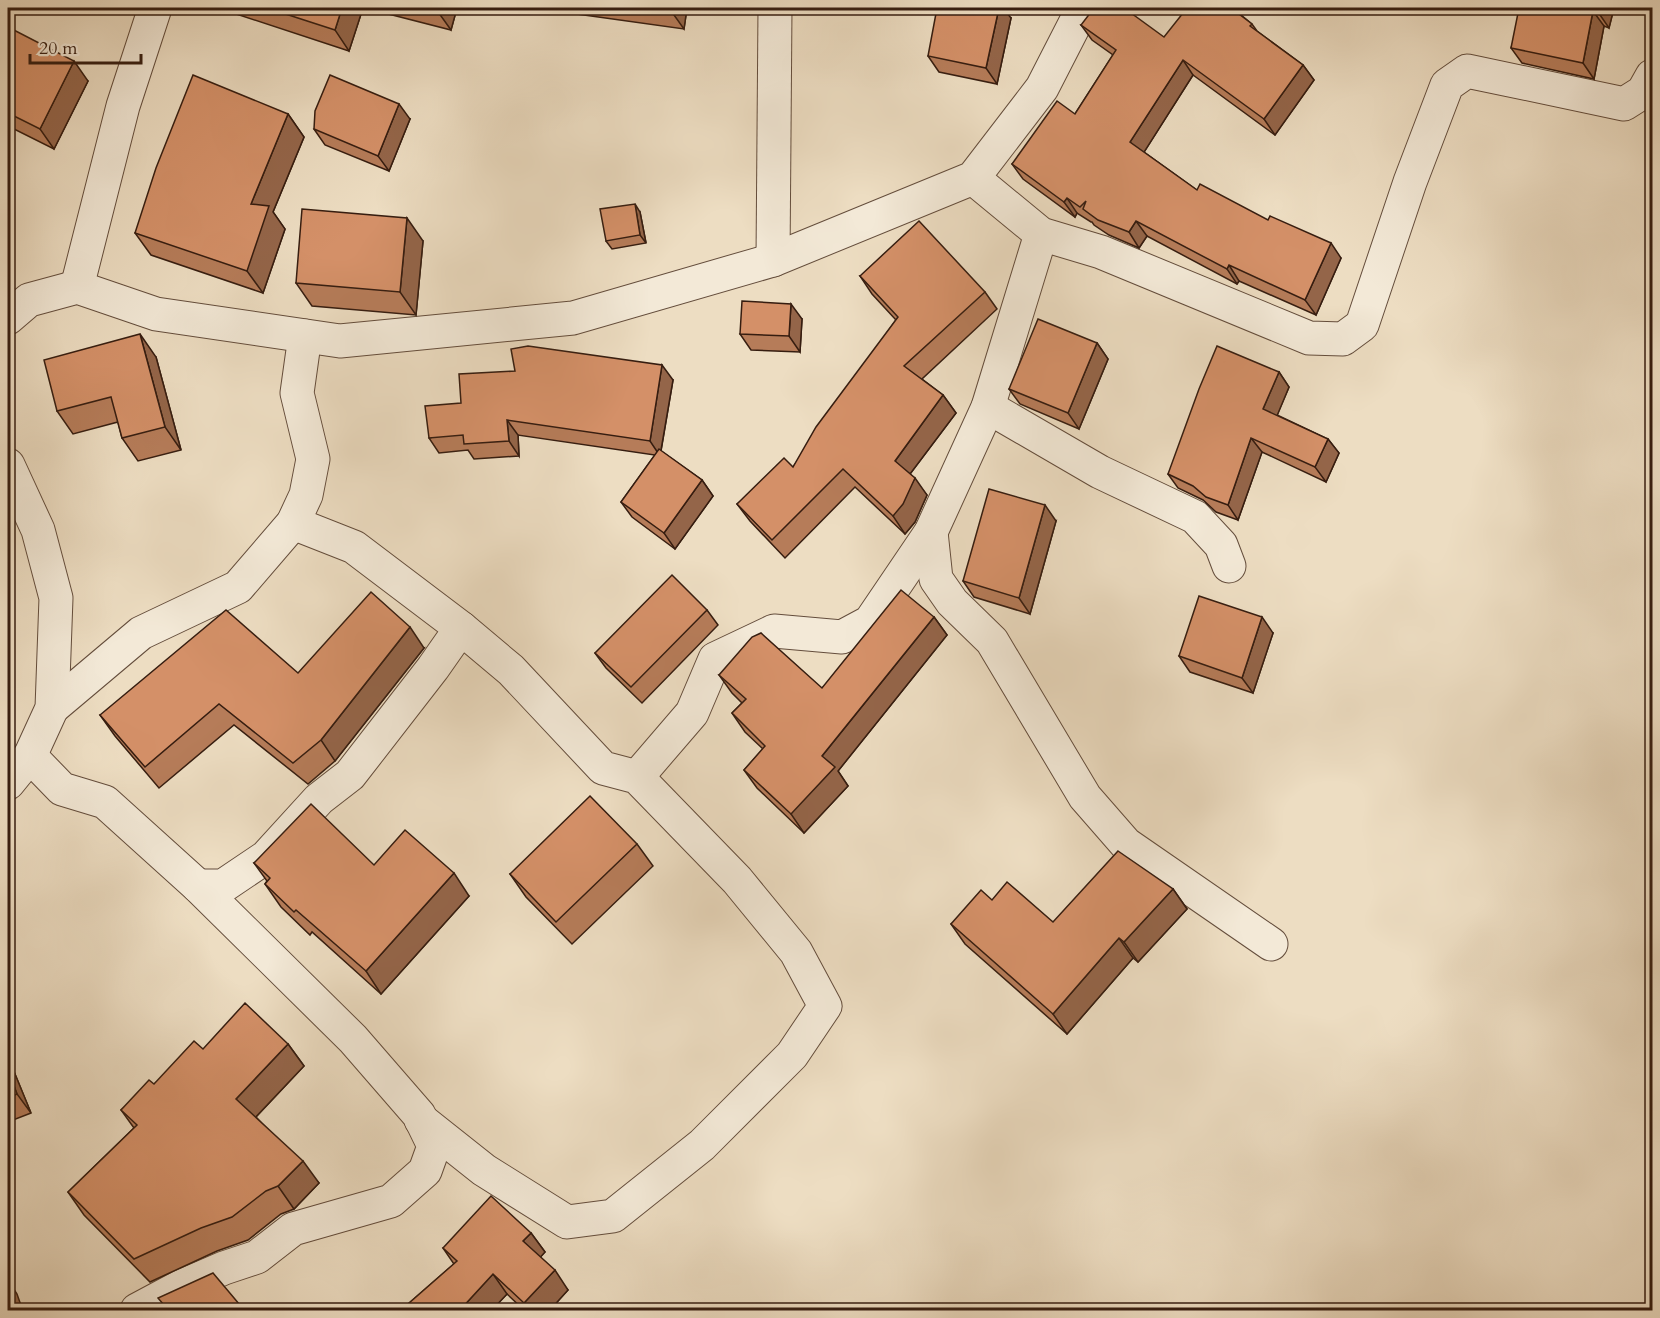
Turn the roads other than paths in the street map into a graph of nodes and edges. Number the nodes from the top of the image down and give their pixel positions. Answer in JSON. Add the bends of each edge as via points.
{"nodes":[{"id":1,"x":155,"y":8,"type":"edge"},
{"id":2,"x":775,"y":8,"type":"edge"},
{"id":3,"x":1083,"y":8,"type":"edge"},
{"id":4,"x":1653,"y":76,"type":"edge"},
{"id":5,"x":973,"y":178,"type":"junction"},
{"id":6,"x":1041,"y":234,"type":"junction"},
{"id":7,"x":773,"y":260,"type":"junction"},
{"id":8,"x":77,"y":287,"type":"junction"},
{"id":9,"x":8,"y":318,"type":"edge"},
{"id":10,"x":305,"y":336,"type":"junction"},
{"id":11,"x":988,"y":407,"type":"junction"},
{"id":12,"x":8,"y":465,"type":"edge"},
{"id":13,"x":293,"y":523,"type":"junction"},
{"id":14,"x":931,"y":532,"type":"junction"},
{"id":15,"x":1229,"y":566,"type":"dead end"},
{"id":16,"x":460,"y":628,"type":"junction"},
{"id":17,"x":52,"y":708,"type":"junction"},
{"id":18,"x":30,"y":756,"type":"junction"},
{"id":19,"x":637,"y":777,"type":"junction"},
{"id":20,"x":8,"y":783,"type":"edge"},
{"id":21,"x":198,"y":886,"type":"junction"},
{"id":22,"x":1271,"y":944,"type":"dead end"},
{"id":23,"x":421,"y":1120,"type":"junction"},
{"id":24,"x":137,"y":1311,"type":"edge"}],
"edges":[{"from":1,"to":8,"type":"street","via":[[123,106]]},
{"from":2,"to":7,"type":"street"},
{"from":3,"to":5,"type":"street","via":[[1042,88]]},
{"from":4,"to":6,"type":"street","via":[[1643,92],[1624,104],[1467,71],[1447,85],[1362,325],[1342,339],[1309,338],[1101,252]]},
{"from":5,"to":6,"type":"street"},
{"from":5,"to":7,"type":"street"},
{"from":6,"to":11,"type":"street"},
{"from":7,"to":10,"type":"street","via":[[573,318],[340,341]]},
{"from":8,"to":9,"type":"street","via":[[30,300]]},
{"from":8,"to":10,"type":"street","via":[[156,314]]},
{"from":10,"to":13,"type":"street","via":[[297,393],[314,459],[306,495]]},
{"from":11,"to":14,"type":"street"},
{"from":11,"to":15,"type":"street","via":[[1100,472],[1195,517],[1221,545]]},
{"from":12,"to":17,"type":"street","via":[[38,530],[56,598]]},
{"from":13,"to":16,"type":"street","via":[[354,547]]},
{"from":13,"to":17,"type":"street","via":[[238,587],[141,633]]},
{"from":14,"to":19,"type":"street","via":[[870,622],[842,637],[774,631],[715,659],[692,713]]},
{"from":14,"to":22,"type":"street","via":[[936,579],[952,602],[992,641],[1084,797],[1126,844]]},
{"from":16,"to":19,"type":"street","via":[[511,670],[603,768]]},
{"from":16,"to":21,"type":"street","via":[[350,775],[319,799],[266,857],[224,886]]},
{"from":17,"to":18,"type":"street"},
{"from":18,"to":20,"type":"street"},
{"from":18,"to":21,"type":"street","via":[[62,789],[105,802]]},
{"from":19,"to":23,"type":"street","via":[[737,880],[796,952],[825,1006],[792,1055],[710,1137],[613,1216],[567,1222],[484,1170]]},
{"from":21,"to":23,"type":"street","via":[[353,1039]]},
{"from":23,"to":24,"type":"street","via":[[434,1146],[425,1171],[391,1201],[293,1229],[257,1257],[180,1287]]}]}
